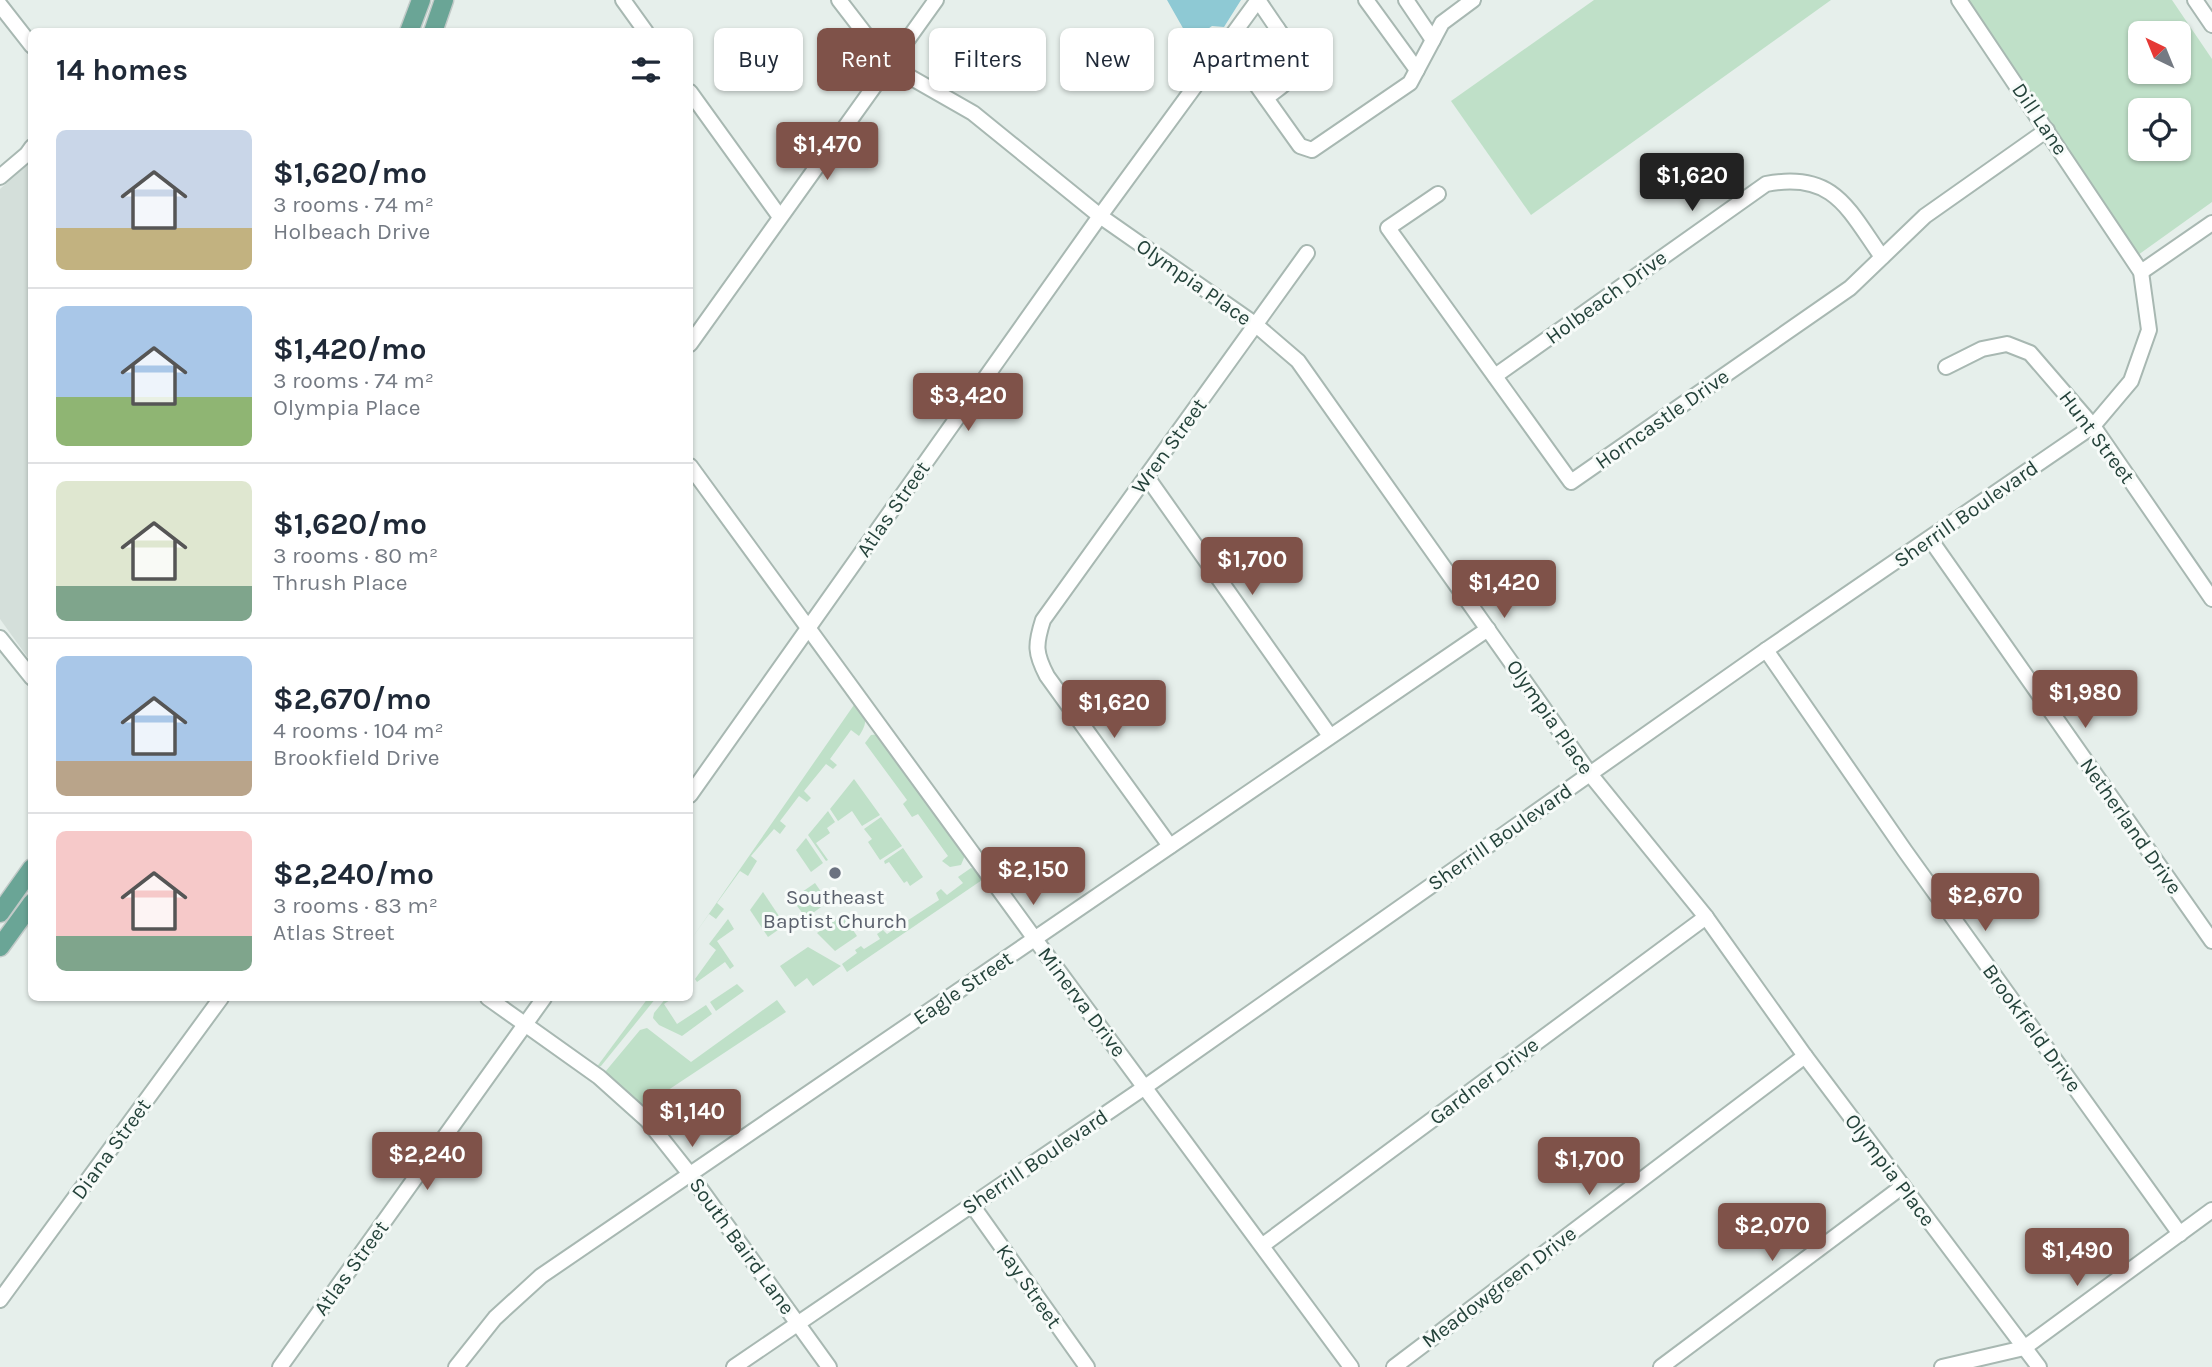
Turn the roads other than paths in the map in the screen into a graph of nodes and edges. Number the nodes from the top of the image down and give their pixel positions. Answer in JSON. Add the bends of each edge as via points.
{"nodes":[{"id":1,"x":421,"y":0,"type":"edge"},
{"id":2,"x":444,"y":0,"type":"edge"},
{"id":3,"x":623,"y":0,"type":"edge"},
{"id":4,"x":839,"y":0,"type":"edge"},
{"id":5,"x":936,"y":0,"type":"edge"},
{"id":6,"x":1366,"y":0,"type":"edge"},
{"id":7,"x":1405,"y":0,"type":"edge"},
{"id":8,"x":1473,"y":0,"type":"edge"},
{"id":9,"x":1959,"y":0,"type":"edge"},
{"id":10,"x":2195,"y":0,"type":"edge"},
{"id":11,"x":0,"y":5,"type":"edge"},
{"id":12,"x":2212,"y":24,"type":"edge"},
{"id":13,"x":410,"y":28,"type":"edge"},
{"id":14,"x":434,"y":28,"type":"edge"},
{"id":15,"x":643,"y":28,"type":"edge"},
{"id":16,"x":861,"y":28,"type":"edge"},
{"id":17,"x":1237,"y":28,"type":"edge"},
{"id":18,"x":1277,"y":28,"type":"edge"},
{"id":19,"x":915,"y":29,"type":"edge"},
{"id":20,"x":1433,"y":40,"type":"junction"},
{"id":21,"x":28,"y":41,"type":"edge"},
{"id":22,"x":1417,"y":70,"type":"junction"},
{"id":23,"x":915,"y":80,"type":"edge"},
{"id":24,"x":870,"y":91,"type":"edge"},
{"id":25,"x":1191,"y":91,"type":"edge"},
{"id":26,"x":1262,"y":91,"type":"edge"},
{"id":27,"x":1274,"y":91,"type":"edge"},
{"id":28,"x":693,"y":96,"type":"edge"},
{"id":29,"x":1266,"y":97,"type":"junction"},
{"id":30,"x":2048,"y":130,"type":"junction"},
{"id":31,"x":28,"y":153,"type":"edge"},
{"id":32,"x":0,"y":177,"type":"edge"},
{"id":33,"x":1438,"y":194,"type":"dead end"},
{"id":34,"x":780,"y":216,"type":"junction"},
{"id":35,"x":1100,"y":216,"type":"junction"},
{"id":36,"x":2212,"y":223,"type":"edge"},
{"id":37,"x":2121,"y":239,"type":"joint"},
{"id":38,"x":1307,"y":253,"type":"dead end"},
{"id":39,"x":1882,"y":257,"type":"junction"},
{"id":40,"x":2141,"y":272,"type":"junction"},
{"id":41,"x":1256,"y":325,"type":"junction"},
{"id":42,"x":693,"y":340,"type":"edge"},
{"id":43,"x":1946,"y":367,"type":"dead end"},
{"id":44,"x":1495,"y":376,"type":"junction"},
{"id":45,"x":2093,"y":426,"type":"junction"},
{"id":46,"x":693,"y":470,"type":"edge"},
{"id":47,"x":1147,"y":477,"type":"junction"},
{"id":48,"x":1930,"y":539,"type":"junction"},
{"id":49,"x":2212,"y":599,"type":"edge"},
{"id":50,"x":809,"y":628,"type":"junction"},
{"id":51,"x":1488,"y":629,"type":"junction"},
{"id":52,"x":0,"y":638,"type":"edge"},
{"id":53,"x":1766,"y":650,"type":"junction"},
{"id":54,"x":28,"y":673,"type":"edge"},
{"id":55,"x":1329,"y":736,"type":"junction"},
{"id":56,"x":1590,"y":774,"type":"junction"},
{"id":57,"x":693,"y":791,"type":"edge"},
{"id":58,"x":1170,"y":846,"type":"junction"},
{"id":59,"x":28,"y":874,"type":"edge"},
{"id":60,"x":28,"y":909,"type":"edge"},
{"id":61,"x":0,"y":913,"type":"edge"},
{"id":62,"x":1706,"y":917,"type":"junction"},
{"id":63,"x":1035,"y":939,"type":"junction"},
{"id":64,"x":2212,"y":941,"type":"edge"},
{"id":65,"x":0,"y":947,"type":"edge"},
{"id":66,"x":219,"y":1001,"type":"edge"},
{"id":67,"x":492,"y":1001,"type":"edge"},
{"id":68,"x":542,"y":1001,"type":"edge"},
{"id":69,"x":526,"y":1024,"type":"junction"},
{"id":70,"x":1805,"y":1056,"type":"junction"},
{"id":71,"x":1145,"y":1087,"type":"junction"},
{"id":72,"x":690,"y":1173,"type":"junction"},
{"id":73,"x":1903,"y":1186,"type":"junction"},
{"id":74,"x":972,"y":1205,"type":"junction"},
{"id":75,"x":2212,"y":1210,"type":"edge"},
{"id":76,"x":2180,"y":1234,"type":"junction"},
{"id":77,"x":1263,"y":1245,"type":"junction"},
{"id":78,"x":0,"y":1300,"type":"edge"},
{"id":79,"x":798,"y":1323,"type":"junction"},
{"id":80,"x":2024,"y":1348,"type":"junction"},
{"id":81,"x":280,"y":1367,"type":"edge"},
{"id":82,"x":456,"y":1367,"type":"edge"},
{"id":83,"x":734,"y":1367,"type":"edge"},
{"id":84,"x":829,"y":1367,"type":"edge"},
{"id":85,"x":1087,"y":1367,"type":"edge"},
{"id":86,"x":1351,"y":1367,"type":"edge"},
{"id":87,"x":1394,"y":1367,"type":"edge"},
{"id":88,"x":1661,"y":1367,"type":"edge"},
{"id":89,"x":1942,"y":1367,"type":"edge"},
{"id":90,"x":2039,"y":1367,"type":"edge"}],
"edges":[{"from":1,"to":13,"type":"main road"},
{"from":2,"to":14,"type":"main road"},
{"from":3,"to":15,"type":"street"},
{"from":4,"to":16,"type":"street","name":"Olympia Place"},
{"from":5,"to":19,"type":"street"},
{"from":6,"to":22,"type":"street"},
{"from":7,"to":20,"type":"street"},
{"from":8,"to":20,"type":"street","via":[[1442,23]]},
{"from":9,"to":30,"type":"street","name":"Dill Lane"},
{"from":10,"to":12,"type":"street"},
{"from":11,"to":21,"type":"street"},
{"from":17,"to":18,"type":"street","name":"Atlas Street","via":[[1258,0]]},
{"from":20,"to":22,"type":"street"},
{"from":22,"to":29,"type":"street","via":[[1410,83],[1312,150],[1300,146]]},
{"from":23,"to":35,"type":"street","name":"Olympia Place","via":[[973,113]]},
{"from":24,"to":34,"type":"street"},
{"from":25,"to":35,"type":"street","name":"Atlas Street"},
{"from":26,"to":29,"type":"street"},
{"from":27,"to":29,"type":"street"},
{"from":28,"to":34,"type":"street"},
{"from":30,"to":37,"type":"street","name":"Dill Lane"},
{"from":30,"to":39,"type":"street","name":"Horncastle Drive","via":[[1925,216]]},
{"from":31,"to":32,"type":"street"},
{"from":33,"to":44,"type":"street","name":"Horncastle Drive","via":[[1388,228]]},
{"from":34,"to":42,"type":"street"},
{"from":35,"to":41,"type":"street","name":"Olympia Place"},
{"from":35,"to":50,"type":"street","name":"Atlas Street"},
{"from":36,"to":40,"type":"street"},
{"from":37,"to":40,"type":"street","name":"Sherrill Boulevard"},
{"from":38,"to":41,"type":"street","name":"Wren Street"},
{"from":39,"to":44,"type":"street","name":"Holbeach Drive","via":[[1836,196],[1819,185],[1802,181],[1766,184]]},
{"from":39,"to":44,"type":"street","name":"Horncastle Drive","via":[[1850,288],[1571,482]]},
{"from":40,"to":45,"type":"street","name":"Sherrill Boulevard","via":[[2149,330],[2131,381]]},
{"from":41,"to":47,"type":"street","name":"Wren Street"},
{"from":41,"to":51,"type":"street","name":"Olympia Place","via":[[1298,361]]},
{"from":43,"to":45,"type":"street","name":"Hunt Street","via":[[1982,349],[2007,344],[2029,353]]},
{"from":45,"to":48,"type":"street","name":"Sherrill Boulevard"},
{"from":45,"to":49,"type":"street","name":"Hunt Street"},
{"from":46,"to":50,"type":"street","name":"Minerva Drive"},
{"from":47,"to":55,"type":"street"},
{"from":47,"to":58,"type":"street","name":"Wren Street","via":[[1043,620],[1035,642],[1047,676]]},
{"from":48,"to":53,"type":"street","name":"Sherrill Boulevard"},
{"from":48,"to":64,"type":"street","name":"Netherland Drive"},
{"from":50,"to":57,"type":"street","name":"Atlas Street"},
{"from":50,"to":63,"type":"street","name":"Minerva Drive"},
{"from":51,"to":55,"type":"street","name":"Eagle Street"},
{"from":51,"to":56,"type":"street","name":"Olympia Place"},
{"from":52,"to":54,"type":"street"},
{"from":53,"to":56,"type":"street","name":"Sherrill Boulevard"},
{"from":53,"to":76,"type":"street","name":"Brookfield Drive"},
{"from":55,"to":58,"type":"street","name":"Eagle Street"},
{"from":56,"to":62,"type":"street","name":"Olympia Place"},
{"from":56,"to":71,"type":"street","name":"Sherrill Boulevard"},
{"from":58,"to":63,"type":"street","name":"Eagle Street"},
{"from":59,"to":61,"type":"main road"},
{"from":60,"to":65,"type":"main road"},
{"from":62,"to":70,"type":"street","name":"Olympia Place"},
{"from":62,"to":77,"type":"street","name":"Gardner Drive"},
{"from":63,"to":71,"type":"street","name":"Minerva Drive"},
{"from":63,"to":72,"type":"street","name":"Eagle Street"},
{"from":66,"to":78,"type":"street","name":"Diana Street"},
{"from":67,"to":69,"type":"street","name":"South Baird Lane"},
{"from":68,"to":69,"type":"street","name":"Atlas Street"},
{"from":69,"to":72,"type":"street","name":"South Baird Lane","via":[[599,1077],[647,1120]]},
{"from":69,"to":81,"type":"street","name":"Atlas Street"},
{"from":70,"to":73,"type":"street","name":"Olympia Place"},
{"from":70,"to":87,"type":"street","name":"Meadowgreen Drive"},
{"from":71,"to":74,"type":"street","name":"Sherrill Boulevard"},
{"from":71,"to":77,"type":"street","name":"Minerva Drive"},
{"from":72,"to":79,"type":"street","name":"South Baird Lane"},
{"from":72,"to":82,"type":"street","name":"Eagle Street","via":[[541,1276],[495,1318]]},
{"from":73,"to":80,"type":"street","name":"Olympia Place"},
{"from":73,"to":88,"type":"street"},
{"from":74,"to":79,"type":"street","name":"Sherrill Boulevard"},
{"from":74,"to":85,"type":"street","name":"Kay Street"},
{"from":75,"to":76,"type":"street"},
{"from":76,"to":80,"type":"street"},
{"from":77,"to":86,"type":"street","name":"Minerva Drive"},
{"from":79,"to":83,"type":"street","name":"Sherrill Boulevard"},
{"from":79,"to":84,"type":"street","name":"South Baird Lane"},
{"from":80,"to":89,"type":"street"},
{"from":80,"to":90,"type":"street","name":"Olympia Place"}]}
